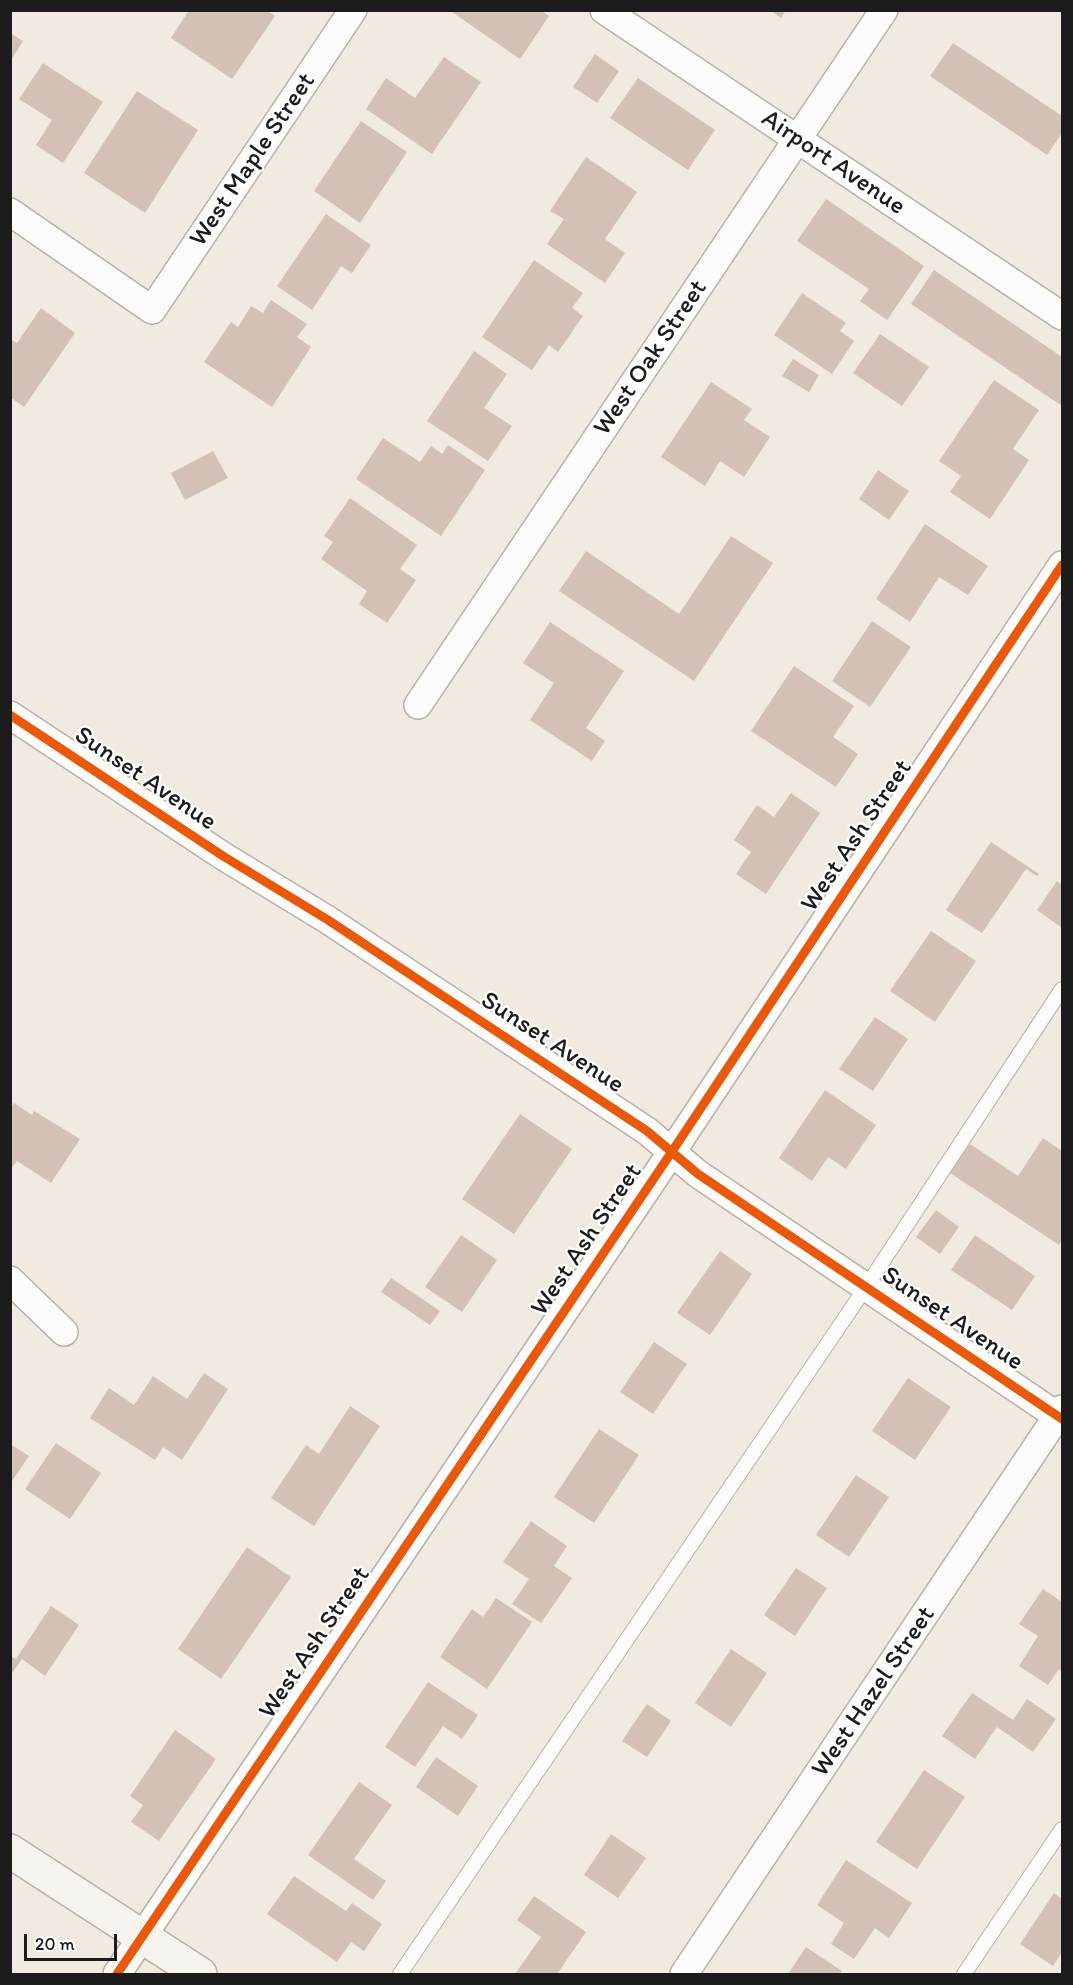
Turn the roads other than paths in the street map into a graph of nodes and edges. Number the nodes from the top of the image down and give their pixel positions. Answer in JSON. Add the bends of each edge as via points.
{"nodes":[{"id":1,"x":353,"y":10,"type":"edge"},
{"id":2,"x":604,"y":10,"type":"edge"},
{"id":3,"x":884,"y":10,"type":"edge"},
{"id":4,"x":798,"y":140,"type":"junction"},
{"id":5,"x":10,"y":212,"type":"edge"},
{"id":6,"x":1062,"y":316,"type":"edge"},
{"id":7,"x":1062,"y":565,"type":"edge"},
{"id":8,"x":418,"y":705,"type":"dead end"},
{"id":9,"x":10,"y":715,"type":"edge"},
{"id":10,"x":1062,"y":989,"type":"edge"},
{"id":11,"x":671,"y":1153,"type":"junction"},
{"id":12,"x":10,"y":1280,"type":"edge"},
{"id":13,"x":866,"y":1287,"type":"junction"},
{"id":14,"x":64,"y":1332,"type":"dead end"},
{"id":15,"x":1061,"y":1415,"type":"edge"},
{"id":16,"x":1062,"y":1829,"type":"edge"},
{"id":17,"x":10,"y":1851,"type":"edge"},
{"id":18,"x":142,"y":1937,"type":"junction"},
{"id":19,"x":117,"y":1974,"type":"edge"},
{"id":20,"x":200,"y":1974,"type":"edge"},
{"id":21,"x":400,"y":1974,"type":"edge"},
{"id":22,"x":684,"y":1974,"type":"edge"},
{"id":23,"x":964,"y":1974,"type":"edge"}],
"edges":[{"from":1,"to":5,"type":"street","name":"West Maple Street","via":[[152,310]]},
{"from":2,"to":4,"type":"street","name":"Airport Avenue"},
{"from":3,"to":4,"type":"street","name":"West Oak Street"},
{"from":4,"to":6,"type":"street","name":"Airport Avenue"},
{"from":4,"to":8,"type":"street","name":"West Oak Street"},
{"from":7,"to":11,"type":"street","name":"West Ash Street"},
{"from":9,"to":11,"type":"street","name":"Sunset Avenue","via":[[647,1131]]},
{"from":10,"to":13,"type":"lane"},
{"from":11,"to":13,"type":"street","name":"Sunset Avenue"},
{"from":11,"to":18,"type":"street","name":"West Ash Street"},
{"from":12,"to":14,"type":"street"},
{"from":13,"to":15,"type":"street","name":"Sunset Avenue"},
{"from":13,"to":21,"type":"lane"},
{"from":15,"to":22,"type":"street","name":"West Hazel Street"},
{"from":16,"to":23,"type":"lane"},
{"from":17,"to":18,"type":"street"},
{"from":18,"to":19,"type":"street","name":"West Ash Street"},
{"from":18,"to":20,"type":"street"}]}
